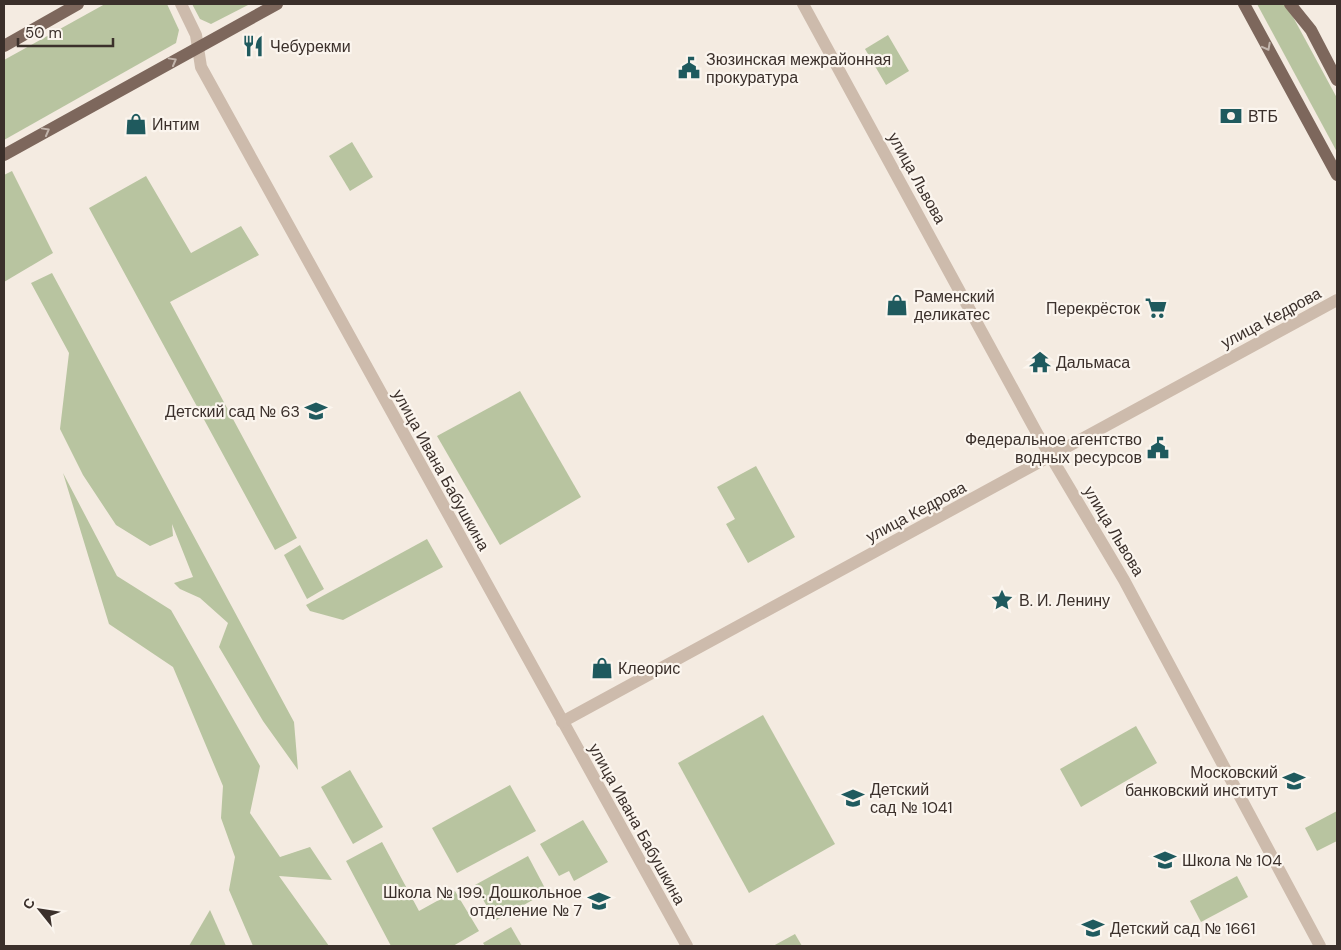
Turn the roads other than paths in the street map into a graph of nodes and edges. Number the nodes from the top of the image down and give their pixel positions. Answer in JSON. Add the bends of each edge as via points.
{"nodes":[{"id":1,"x":78,"y":4,"type":"edge"},
{"id":2,"x":180,"y":4,"type":"edge"},
{"id":3,"x":277,"y":4,"type":"edge"},
{"id":4,"x":803,"y":4,"type":"edge"},
{"id":5,"x":1244,"y":4,"type":"edge"},
{"id":6,"x":1290,"y":4,"type":"edge"},
{"id":7,"x":4,"y":46,"type":"edge"},
{"id":8,"x":197,"y":48,"type":"junction"},
{"id":9,"x":1337,"y":80,"type":"edge"},
{"id":10,"x":4,"y":155,"type":"edge"},
{"id":11,"x":1337,"y":176,"type":"edge"},
{"id":12,"x":1337,"y":300,"type":"edge"},
{"id":13,"x":1051,"y":458,"type":"junction"},
{"id":14,"x":562,"y":722,"type":"junction"},
{"id":15,"x":687,"y":946,"type":"edge"},
{"id":16,"x":1320,"y":946,"type":"edge"}],
"edges":[{"from":1,"to":7,"type":"main road"},
{"from":2,"to":8,"type":"street","name":"улица Ивана Бабушкина","via":[[193,28]]},
{"from":3,"to":8,"type":"main road"},
{"from":4,"to":13,"type":"street","name":"улица Львова"},
{"from":5,"to":11,"type":"main road","one_way":true},
{"from":6,"to":9,"type":"main road","via":[[1311,30]]},
{"from":10,"to":8,"type":"main road","one_way":true},
{"from":8,"to":14,"type":"street","name":"улица Ивана Бабушкина","via":[[201,67]]},
{"from":12,"to":13,"type":"street","name":"улица Кедрова"},
{"from":13,"to":14,"type":"street","name":"улица Кедрова"},
{"from":13,"to":16,"type":"street","name":"улица Львова","via":[[1124,580]]},
{"from":14,"to":15,"type":"street","name":"улица Ивана Бабушкина"}]}
